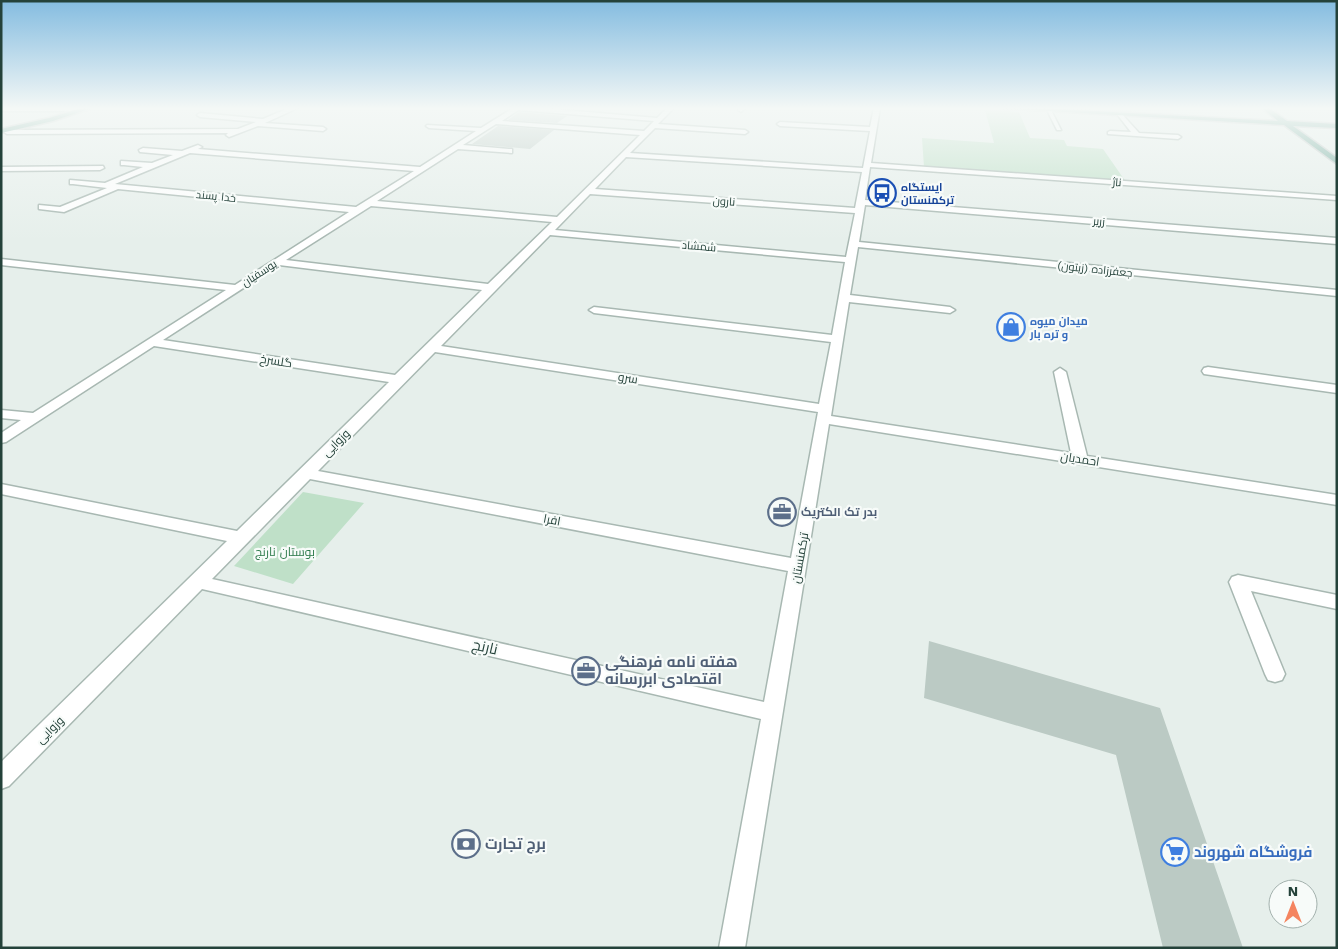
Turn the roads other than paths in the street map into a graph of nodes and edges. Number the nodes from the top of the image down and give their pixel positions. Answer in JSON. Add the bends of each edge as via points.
{"nodes":[{"id":1,"x":187,"y":152,"type":"edge"},
{"id":2,"x":191,"y":152,"type":"edge"},
{"id":3,"x":449,"y":152,"type":"edge"},
{"id":4,"x":627,"y":152,"type":"edge"},
{"id":5,"x":869,"y":152,"type":"edge"},
{"id":6,"x":1324,"y":152,"type":"edge"},
{"id":7,"x":624,"y":155,"type":"junction"},
{"id":8,"x":1337,"y":162,"type":"edge"},
{"id":9,"x":124,"y":163,"type":"dead end"},
{"id":10,"x":153,"y":166,"type":"junction"},
{"id":11,"x":867,"y":167,"type":"junction"},
{"id":12,"x":100,"y":168,"type":"dead end"},
{"id":13,"x":1,"y":169,"type":"edge"},
{"id":14,"x":422,"y":169,"type":"junction"},
{"id":15,"x":73,"y":182,"type":"dead end"},
{"id":16,"x":104,"y":185,"type":"junction"},
{"id":17,"x":117,"y":186,"type":"junction"},
{"id":18,"x":588,"y":191,"type":"junction"},
{"id":19,"x":1337,"y":198,"type":"edge"},
{"id":20,"x":369,"y":203,"type":"junction"},
{"id":21,"x":860,"y":206,"type":"junction"},
{"id":22,"x":42,"y":207,"type":"dead end"},
{"id":23,"x":358,"y":210,"type":"junction"},
{"id":24,"x":560,"y":220,"type":"junction"},
{"id":25,"x":547,"y":232,"type":"junction"},
{"id":26,"x":1337,"y":241,"type":"edge"},
{"id":27,"x":853,"y":244,"type":"junction"},
{"id":28,"x":851,"y":260,"type":"junction"},
{"id":29,"x":1,"y":262,"type":"edge"},
{"id":30,"x":277,"y":262,"type":"junction"},
{"id":31,"x":237,"y":288,"type":"junction"},
{"id":32,"x":491,"y":288,"type":"junction"},
{"id":33,"x":1337,"y":293,"type":"edge"},
{"id":34,"x":844,"y":298,"type":"junction"},
{"id":35,"x":594,"y":310,"type":"dead end"},
{"id":36,"x":950,"y":310,"type":"dead end"},
{"id":37,"x":837,"y":339,"type":"junction"},
{"id":38,"x":152,"y":342,"type":"junction"},
{"id":39,"x":431,"y":348,"type":"junction"},
{"id":40,"x":1208,"y":371,"type":"dead end"},
{"id":41,"x":1060,"y":372,"type":"dead end"},
{"id":42,"x":400,"y":380,"type":"junction"},
{"id":43,"x":1332,"y":389,"type":"edge"},
{"id":44,"x":1337,"y":401,"type":"edge"},
{"id":45,"x":1,"y":414,"type":"edge"},
{"id":46,"x":824,"y":414,"type":"junction"},
{"id":47,"x":36,"y":417,"type":"junction"},
{"id":48,"x":1,"y":438,"type":"edge"},
{"id":49,"x":1080,"y":459,"type":"junction"},
{"id":50,"x":306,"y":474,"type":"junction"},
{"id":51,"x":1,"y":488,"type":"edge"},
{"id":52,"x":1337,"y":500,"type":"edge"},
{"id":53,"x":241,"y":538,"type":"junction"},
{"id":54,"x":798,"y":566,"type":"junction"},
{"id":55,"x":198,"y":582,"type":"junction"},
{"id":56,"x":1337,"y":602,"type":"edge"},
{"id":57,"x":1275,"y":674,"type":"dead end"},
{"id":58,"x":773,"y":713,"type":"junction"},
{"id":59,"x":1,"y":778,"type":"edge"},
{"id":60,"x":732,"y":948,"type":"edge"}],
"edges":[{"from":1,"to":10,"type":"street"},
{"from":2,"to":14,"type":"street"},
{"from":3,"to":14,"type":"street","name":"یوسفیان"},
{"from":4,"to":7,"type":"street","name":"وزوایی"},
{"from":5,"to":11,"type":"street","name":"ترکمنستان"},
{"from":6,"to":8,"type":"main road"},
{"from":7,"to":11,"type":"street","name":"ناژ"},
{"from":7,"to":18,"type":"street","name":"وزوایی"},
{"from":9,"to":10,"type":"street"},
{"from":10,"to":16,"type":"street"},
{"from":11,"to":19,"type":"street","name":"ناژ"},
{"from":11,"to":21,"type":"street","name":"ترکمنستان"},
{"from":12,"to":13,"type":"street"},
{"from":14,"to":20,"type":"street","name":"یوسفیان"},
{"from":15,"to":16,"type":"street","name":"خدا پسند"},
{"from":16,"to":17,"type":"street","name":"خدا پسند"},
{"from":17,"to":22,"type":"street","via":[[61,210]]},
{"from":17,"to":23,"type":"street","name":"خدا پسند"},
{"from":18,"to":21,"type":"street","name":"نارون"},
{"from":18,"to":24,"type":"street","name":"وزوایی"},
{"from":20,"to":23,"type":"street","name":"یوسفیان"},
{"from":20,"to":24,"type":"street"},
{"from":21,"to":26,"type":"street","name":"زریر"},
{"from":21,"to":27,"type":"street","name":"ترکمنستان"},
{"from":23,"to":30,"type":"street","name":"یوسفیان"},
{"from":24,"to":25,"type":"street","name":"وزوایی"},
{"from":25,"to":28,"type":"street","name":"شمشاد"},
{"from":25,"to":32,"type":"street","name":"وزوایی"},
{"from":27,"to":28,"type":"street","name":"ترکمنستان"},
{"from":27,"to":33,"type":"street","name":"جعفرزاده (زیتون)"},
{"from":28,"to":34,"type":"street","name":"ترکمنستان"},
{"from":29,"to":31,"type":"street"},
{"from":30,"to":31,"type":"street","name":"یوسفیان"},
{"from":30,"to":32,"type":"street"},
{"from":31,"to":38,"type":"street","name":"یوسفیان"},
{"from":32,"to":39,"type":"street","name":"وزوایی"},
{"from":34,"to":36,"type":"street"},
{"from":34,"to":37,"type":"street","name":"ترکمنستان"},
{"from":35,"to":37,"type":"street"},
{"from":37,"to":46,"type":"street","name":"ترکمنستان"},
{"from":38,"to":42,"type":"street","name":"گلسرخ"},
{"from":38,"to":47,"type":"street","name":"یوسفیان"},
{"from":39,"to":42,"type":"street","name":"وزوایی"},
{"from":39,"to":46,"type":"street","name":"سرو"},
{"from":40,"to":43,"type":"street"},
{"from":41,"to":49,"type":"street"},
{"from":42,"to":50,"type":"street","name":"وزوایی"},
{"from":43,"to":44,"type":"street"},
{"from":45,"to":47,"type":"street"},
{"from":46,"to":49,"type":"street","name":"احمدیان"},
{"from":46,"to":54,"type":"street","name":"ترکمنستان"},
{"from":47,"to":48,"type":"street","name":"یوسفیان"},
{"from":49,"to":52,"type":"street","name":"احمدیان"},
{"from":50,"to":53,"type":"street","name":"وزوایی"},
{"from":50,"to":54,"type":"street","name":"افرا"},
{"from":51,"to":53,"type":"street"},
{"from":53,"to":55,"type":"street","name":"وزوایی"},
{"from":54,"to":58,"type":"street","name":"ترکمنستان"},
{"from":55,"to":58,"type":"street","name":"نارنج"},
{"from":55,"to":59,"type":"street","name":"وزوایی"},
{"from":56,"to":57,"type":"street","via":[[1238,582]]},
{"from":58,"to":60,"type":"street","name":"ترکمنستان"}]}
